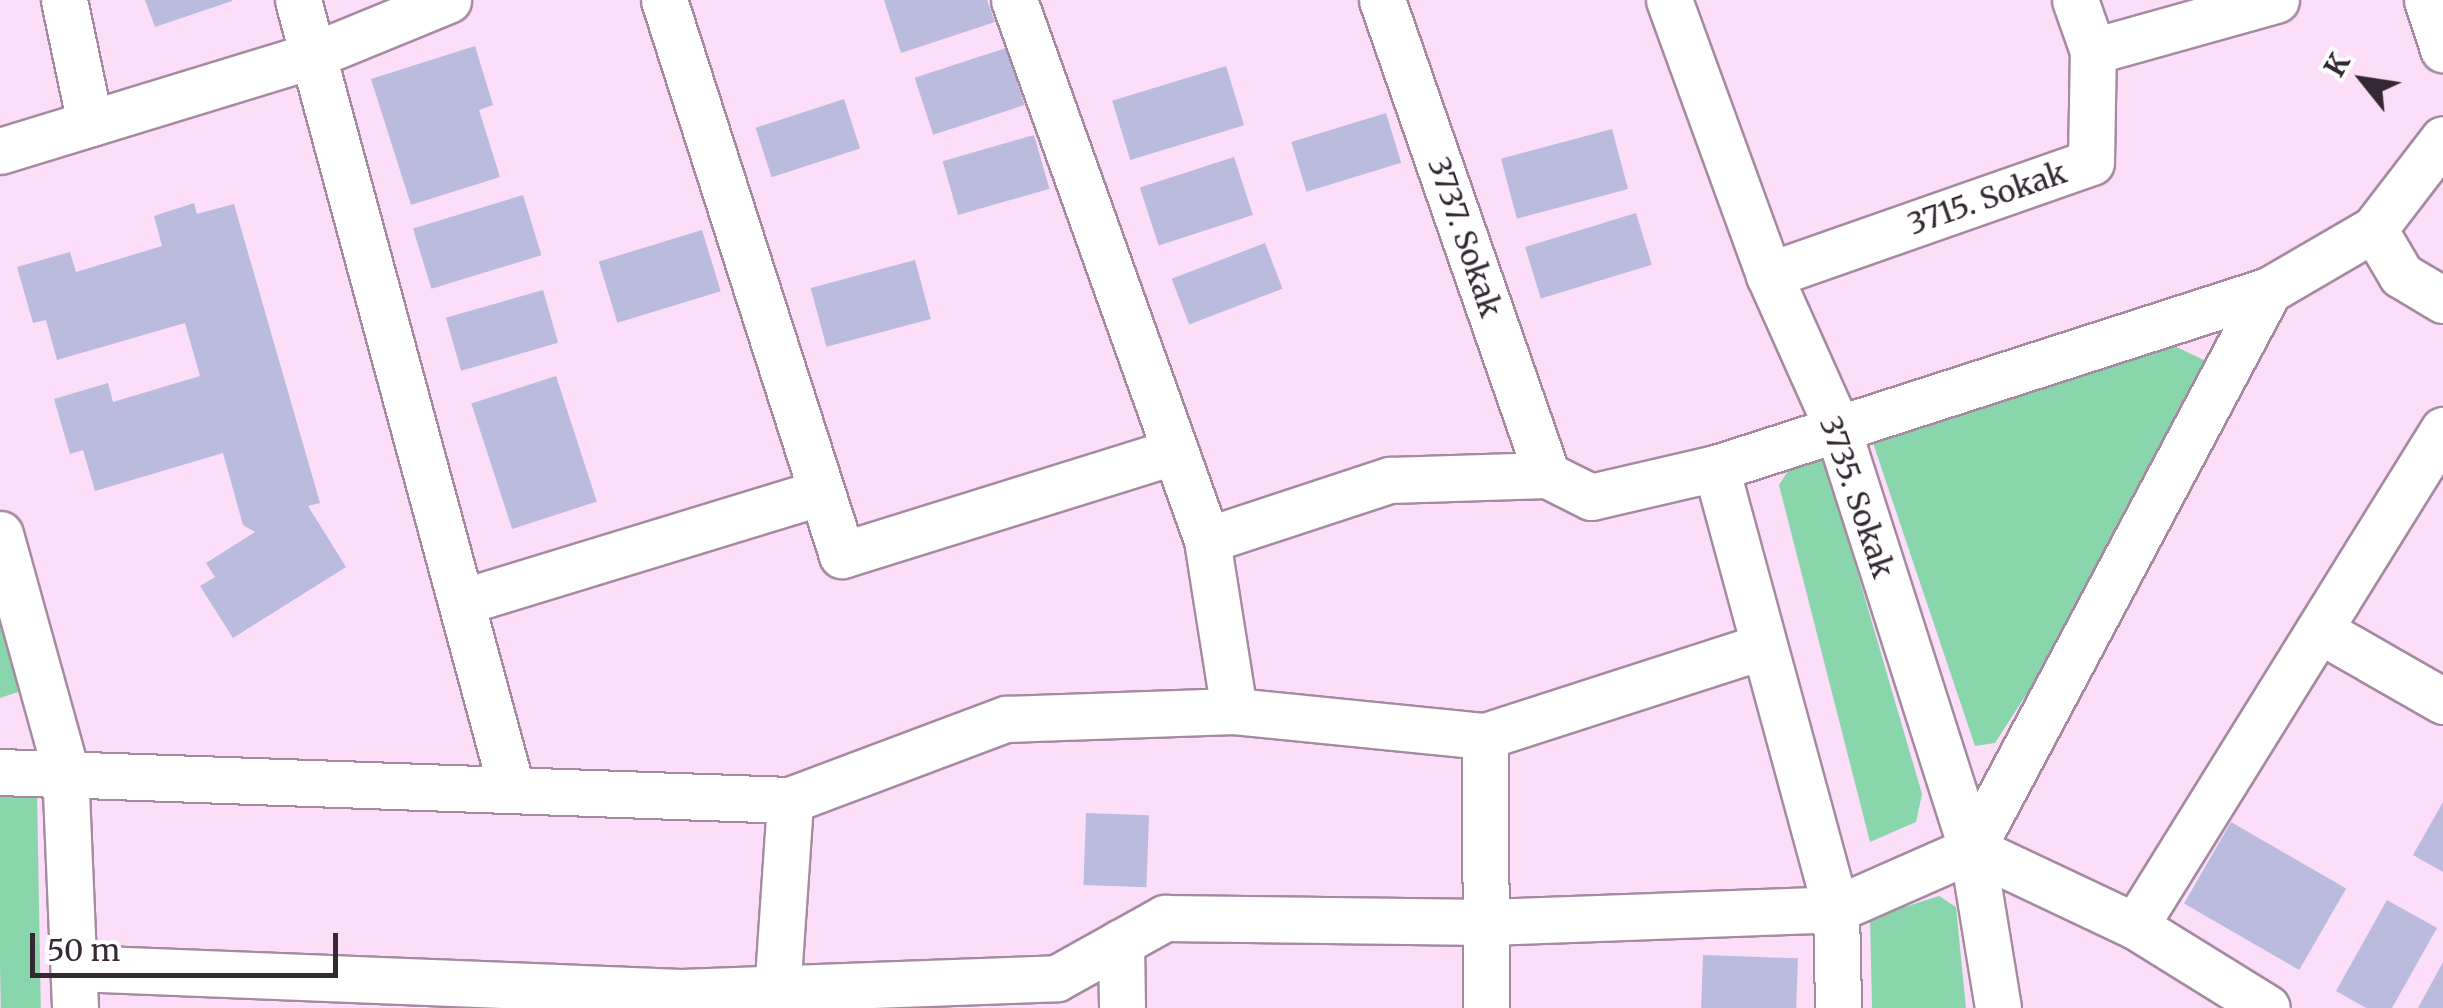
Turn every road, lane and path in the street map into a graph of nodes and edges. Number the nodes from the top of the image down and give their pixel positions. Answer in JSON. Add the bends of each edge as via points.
{"nodes":[{"id":1,"x":64,"y":0,"type":"edge"},
{"id":2,"x":298,"y":0,"type":"edge"},
{"id":3,"x":448,"y":0,"type":"edge"},
{"id":4,"x":664,"y":0,"type":"edge"},
{"id":5,"x":1014,"y":0,"type":"edge"},
{"id":6,"x":1382,"y":0,"type":"edge"},
{"id":7,"x":1670,"y":0,"type":"edge"},
{"id":8,"x":2075,"y":0,"type":"edge"},
{"id":9,"x":2276,"y":0,"type":"edge"},
{"id":10,"x":2427,"y":0,"type":"edge"},
{"id":11,"x":2443,"y":49,"type":"edge"},
{"id":12,"x":2092,"y":51,"type":"junction"},
{"id":13,"x":314,"y":55,"type":"junction"},
{"id":14,"x":90,"y":124,"type":"junction"},
{"id":15,"x":2443,"y":139,"type":"edge"},
{"id":16,"x":0,"y":151,"type":"edge"},
{"id":17,"x":2374,"y":229,"type":"junction"},
{"id":18,"x":1768,"y":276,"type":"junction"},
{"id":19,"x":2269,"y":290,"type":"junction"},
{"id":20,"x":2443,"y":300,"type":"edge"},
{"id":21,"x":1837,"y":427,"type":"junction"},
{"id":22,"x":2443,"y":430,"type":"edge"},
{"id":23,"x":1175,"y":451,"type":"junction"},
{"id":24,"x":1716,"y":468,"type":"junction"},
{"id":25,"x":1547,"y":474,"type":"junction"},
{"id":26,"x":821,"y":492,"type":"junction"},
{"id":27,"x":0,"y":534,"type":"edge"},
{"id":28,"x":1207,"y":540,"type":"junction"},
{"id":29,"x":462,"y":602,"type":"junction"},
{"id":30,"x":2319,"y":630,"type":"junction"},
{"id":31,"x":1764,"y":646,"type":"junction"},
{"id":32,"x":2443,"y":701,"type":"edge"},
{"id":33,"x":1234,"y":711,"type":"junction"},
{"id":34,"x":1485,"y":736,"type":"junction"},
{"id":35,"x":65,"y":768,"type":"junction"},
{"id":36,"x":0,"y":772,"type":"edge"},
{"id":37,"x":511,"y":787,"type":"junction"},
{"id":38,"x":790,"y":800,"type":"junction"},
{"id":39,"x":1972,"y":849,"type":"junction"},
{"id":40,"x":1836,"y":910,"type":"junction"},
{"id":41,"x":1488,"y":922,"type":"junction"},
{"id":42,"x":2135,"y":926,"type":"junction"},
{"id":43,"x":1121,"y":942,"type":"junction"},
{"id":44,"x":75,"y":988,"type":"edge"},
{"id":45,"x":423,"y":995,"type":"edge"},
{"id":46,"x":776,"y":998,"type":"edge"},
{"id":47,"x":1122,"y":1008,"type":"edge"},
{"id":48,"x":1486,"y":1008,"type":"edge"},
{"id":49,"x":1838,"y":1008,"type":"edge"},
{"id":50,"x":1998,"y":1008,"type":"edge"},
{"id":51,"x":2268,"y":1008,"type":"edge"}],
"edges":[{"from":1,"to":14,"type":"street"},
{"from":2,"to":13,"type":"street"},
{"from":3,"to":13,"type":"street"},
{"from":4,"to":26,"type":"street"},
{"from":5,"to":23,"type":"street"},
{"from":6,"to":25,"type":"street","name":"3737. Sokak"},
{"from":7,"to":18,"type":"street","name":"3735. Sokak"},
{"from":8,"to":12,"type":"street"},
{"from":9,"to":12,"type":"street"},
{"from":10,"to":11,"type":"street"},
{"from":12,"to":18,"type":"street","name":"3715. Sokak","via":[[2091,162]]},
{"from":13,"to":14,"type":"street"},
{"from":13,"to":29,"type":"street"},
{"from":14,"to":16,"type":"street"},
{"from":15,"to":17,"type":"street"},
{"from":17,"to":19,"type":"street"},
{"from":17,"to":20,"type":"street","via":[[2402,276]]},
{"from":18,"to":21,"type":"street","name":"3735. Sokak"},
{"from":19,"to":21,"type":"street"},
{"from":19,"to":39,"type":"street"},
{"from":21,"to":24,"type":"street"},
{"from":21,"to":39,"type":"street","name":"3735. Sokak"},
{"from":22,"to":30,"type":"street"},
{"from":23,"to":26,"type":"street","via":[[842,555]]},
{"from":23,"to":28,"type":"street"},
{"from":24,"to":25,"type":"street","via":[[1591,497]]},
{"from":24,"to":31,"type":"street"},
{"from":25,"to":28,"type":"street","via":[[1390,480]]},
{"from":26,"to":29,"type":"street"},
{"from":27,"to":35,"type":"street"},
{"from":28,"to":33,"type":"street"},
{"from":29,"to":37,"type":"street"},
{"from":30,"to":32,"type":"street"},
{"from":30,"to":42,"type":"street"},
{"from":31,"to":34,"type":"street"},
{"from":31,"to":40,"type":"street"},
{"from":33,"to":34,"type":"street"},
{"from":33,"to":38,"type":"street","via":[[1006,719]]},
{"from":34,"to":41,"type":"street"},
{"from":35,"to":36,"type":"street"},
{"from":35,"to":37,"type":"street"},
{"from":35,"to":44,"type":"street"},
{"from":37,"to":38,"type":"street"},
{"from":38,"to":46,"type":"street"},
{"from":39,"to":40,"type":"street"},
{"from":39,"to":42,"type":"street"},
{"from":39,"to":50,"type":"street","name":"3735. Sokak"},
{"from":40,"to":41,"type":"street"},
{"from":40,"to":49,"type":"street"},
{"from":41,"to":43,"type":"street","via":[[1165,918]]},
{"from":41,"to":48,"type":"street"},
{"from":42,"to":51,"type":"street"},
{"from":43,"to":46,"type":"street","via":[[1057,978]]},
{"from":43,"to":47,"type":"street"},
{"from":44,"to":45,"type":"street"},
{"from":45,"to":46,"type":"street"}]}
